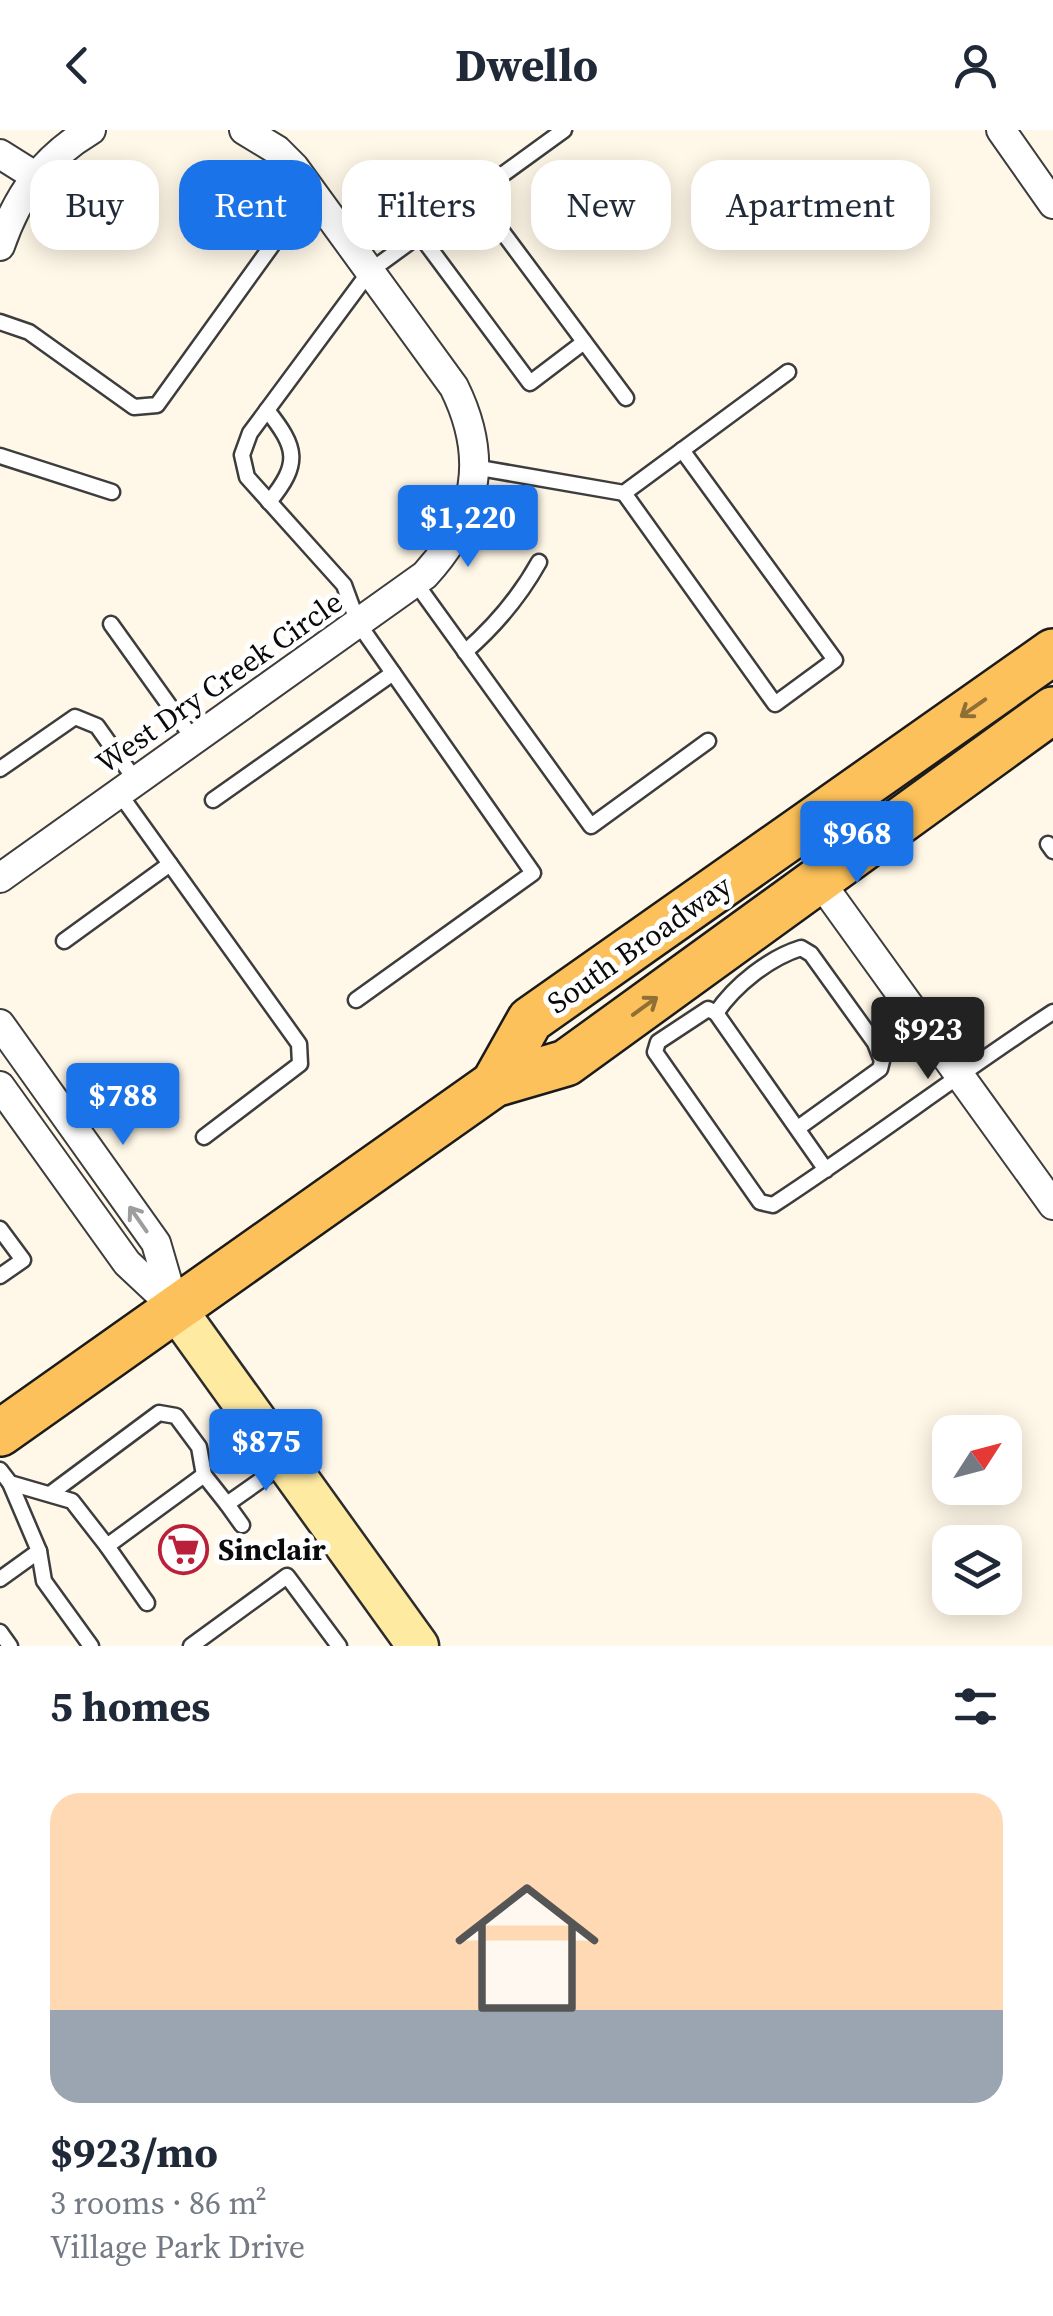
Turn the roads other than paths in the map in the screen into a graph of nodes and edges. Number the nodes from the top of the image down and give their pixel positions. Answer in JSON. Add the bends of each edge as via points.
{"nodes":[{"id":1,"x":91,"y":130,"type":"edge"},
{"id":2,"x":244,"y":130,"type":"edge"},
{"id":3,"x":564,"y":130,"type":"edge"},
{"id":4,"x":1001,"y":130,"type":"edge"},
{"id":5,"x":0,"y":154,"type":"edge"},
{"id":6,"x":49,"y":160,"type":"edge"},
{"id":7,"x":288,"y":160,"type":"edge"},
{"id":8,"x":511,"y":169,"type":"edge"},
{"id":9,"x":30,"y":173,"type":"edge"},
{"id":10,"x":30,"y":183,"type":"edge"},
{"id":11,"x":1053,"y":204,"type":"edge"},
{"id":12,"x":322,"y":205,"type":"edge"},
{"id":13,"x":511,"y":244,"type":"edge"},
{"id":14,"x":0,"y":246,"type":"edge"},
{"id":15,"x":268,"y":250,"type":"edge"},
{"id":16,"x":399,"y":250,"type":"edge"},
{"id":17,"x":431,"y":250,"type":"edge"},
{"id":18,"x":370,"y":271,"type":"junction"},
{"id":19,"x":0,"y":322,"type":"edge"},
{"id":20,"x":584,"y":342,"type":"junction"},
{"id":21,"x":788,"y":372,"type":"dead end"},
{"id":22,"x":626,"y":398,"type":"dead end"},
{"id":23,"x":267,"y":410,"type":"junction"},
{"id":24,"x":682,"y":450,"type":"junction"},
{"id":25,"x":0,"y":456,"type":"edge"},
{"id":26,"x":474,"y":466,"type":"junction"},
{"id":27,"x":112,"y":492,"type":"dead end"},
{"id":28,"x":624,"y":493,"type":"junction"},
{"id":29,"x":269,"y":502,"type":"junction"},
{"id":30,"x":540,"y":562,"type":"dead end"},
{"id":31,"x":414,"y":582,"type":"junction"},
{"id":32,"x":358,"y":623,"type":"junction"},
{"id":33,"x":112,"y":624,"type":"dead end"},
{"id":34,"x":464,"y":652,"type":"junction"},
{"id":35,"x":1053,"y":652,"type":"edge"},
{"id":36,"x":394,"y":673,"type":"junction"},
{"id":37,"x":1053,"y":710,"type":"edge"},
{"id":38,"x":194,"y":740,"type":"junction"},
{"id":39,"x":708,"y":742,"type":"dead end"},
{"id":40,"x":0,"y":769,"type":"edge"},
{"id":41,"x":128,"y":787,"type":"junction"},
{"id":42,"x":213,"y":800,"type":"dead end"},
{"id":43,"x":170,"y":864,"type":"junction"},
{"id":44,"x":0,"y":878,"type":"edge"},
{"id":45,"x":818,"y":879,"type":"junction"},
{"id":46,"x":64,"y":941,"type":"dead end"},
{"id":47,"x":356,"y":1000,"type":"dead end"},
{"id":48,"x":1053,"y":1012,"type":"edge"},
{"id":49,"x":716,"y":1013,"type":"junction"},
{"id":50,"x":0,"y":1024,"type":"edge"},
{"id":51,"x":958,"y":1074,"type":"junction"},
{"id":52,"x":494,"y":1084,"type":"junction"},
{"id":53,"x":0,"y":1086,"type":"edge"},
{"id":54,"x":798,"y":1128,"type":"junction"},
{"id":55,"x":204,"y":1137,"type":"dead end"},
{"id":56,"x":826,"y":1170,"type":"junction"},
{"id":57,"x":1053,"y":1205,"type":"edge"},
{"id":58,"x":0,"y":1230,"type":"edge"},
{"id":59,"x":0,"y":1276,"type":"edge"},
{"id":60,"x":175,"y":1308,"type":"junction"},
{"id":61,"x":0,"y":1433,"type":"edge"},
{"id":62,"x":286,"y":1462,"type":"junction"},
{"id":63,"x":0,"y":1470,"type":"edge"},
{"id":64,"x":204,"y":1474,"type":"junction"},
{"id":65,"x":10,"y":1483,"type":"junction"},
{"id":66,"x":50,"y":1494,"type":"junction"},
{"id":67,"x":226,"y":1504,"type":"junction"},
{"id":68,"x":242,"y":1525,"type":"dead end"},
{"id":69,"x":107,"y":1546,"type":"junction"},
{"id":70,"x":39,"y":1551,"type":"junction"},
{"id":71,"x":0,"y":1579,"type":"edge"},
{"id":72,"x":148,"y":1603,"type":"dead end"},
{"id":73,"x":0,"y":1632,"type":"edge"},
{"id":74,"x":412,"y":1644,"type":"edge"},
{"id":75,"x":10,"y":1646,"type":"edge"},
{"id":76,"x":91,"y":1646,"type":"edge"},
{"id":77,"x":191,"y":1646,"type":"edge"},
{"id":78,"x":338,"y":1646,"type":"edge"}],
"edges":[{"from":1,"to":6,"type":"street"},
{"from":2,"to":7,"type":"street","name":"West Dry Creek Circle"},
{"from":3,"to":8,"type":"lane"},
{"from":4,"to":11,"type":"street"},
{"from":5,"to":9,"type":"street"},
{"from":10,"to":14,"type":"street"},
{"from":12,"to":18,"type":"street","name":"West Dry Creek Circle"},
{"from":13,"to":20,"type":"lane"},
{"from":15,"to":19,"type":"lane","via":[[156,404],[134,407],[29,332]]},
{"from":16,"to":18,"type":"lane"},
{"from":17,"to":20,"type":"lane","via":[[530,383]]},
{"from":18,"to":23,"type":"lane"},
{"from":18,"to":26,"type":"street","name":"West Dry Creek Circle","via":[[454,387],[471,427]]},
{"from":20,"to":22,"type":"lane"},
{"from":21,"to":24,"type":"lane"},
{"from":23,"to":29,"type":"lane","via":[[287,435],[292,456],[289,478]]},
{"from":23,"to":29,"type":"lane","via":[[242,456],[247,477]]},
{"from":24,"to":28,"type":"lane"},
{"from":24,"to":28,"type":"lane","via":[[835,660],[775,704]]},
{"from":25,"to":27,"type":"lane"},
{"from":26,"to":28,"type":"lane"},
{"from":26,"to":31,"type":"street","name":"West Dry Creek Circle","via":[[458,532]]},
{"from":29,"to":32,"type":"lane","via":[[344,585]]},
{"from":30,"to":34,"type":"lane","via":[[521,595]]},
{"from":31,"to":32,"type":"street","name":"West Dry Creek Circle"},
{"from":31,"to":34,"type":"lane"},
{"from":32,"to":36,"type":"lane"},
{"from":32,"to":38,"type":"street","name":"West Dry Creek Circle"},
{"from":33,"to":38,"type":"lane"},
{"from":34,"to":39,"type":"lane","via":[[591,826]]},
{"from":35,"to":52,"type":"main road","name":"South Broadway","one_way":true,"via":[[530,1020]]},
{"from":36,"to":42,"type":"lane"},
{"from":36,"to":47,"type":"lane","via":[[534,873]]},
{"from":37,"to":45,"type":"main road","name":"South Broadway"},
{"from":38,"to":41,"type":"street","name":"West Dry Creek Circle"},
{"from":40,"to":41,"type":"lane","via":[[75,716],[97,726]]},
{"from":41,"to":43,"type":"lane"},
{"from":41,"to":44,"type":"street","name":"West Dry Creek Circle"},
{"from":43,"to":46,"type":"lane"},
{"from":43,"to":55,"type":"lane","via":[[299,1044],[300,1064]]},
{"from":45,"to":51,"type":"street"},
{"from":52,"to":45,"type":"main road","name":"South Broadway","one_way":true,"via":[[566,1063]]},
{"from":48,"to":51,"type":"lane"},
{"from":49,"to":54,"type":"lane"},
{"from":49,"to":54,"type":"lane","via":[[737,988],[801,948],[875,1043],[880,1069]]},
{"from":49,"to":56,"type":"lane","via":[[708,1009],[658,1042],[655,1052],[760,1202],[773,1205]]},
{"from":60,"to":50,"type":"street","one_way":true,"via":[[156,1243]]},
{"from":51,"to":56,"type":"lane"},
{"from":51,"to":57,"type":"street"},
{"from":52,"to":60,"type":"main road","name":"South Broadway"},
{"from":53,"to":60,"type":"street","via":[[127,1264]]},
{"from":54,"to":56,"type":"lane"},
{"from":58,"to":59,"type":"lane","via":[[23,1260]]},
{"from":60,"to":61,"type":"main road","name":"South Broadway"},
{"from":60,"to":62,"type":"street"},
{"from":62,"to":67,"type":"lane"},
{"from":62,"to":74,"type":"street"},
{"from":63,"to":65,"type":"lane"},
{"from":64,"to":66,"type":"lane","via":[[188,1432],[176,1416],[159,1413]]},
{"from":64,"to":67,"type":"lane"},
{"from":64,"to":69,"type":"lane"},
{"from":65,"to":66,"type":"lane"},
{"from":65,"to":70,"type":"lane"},
{"from":66,"to":69,"type":"lane","via":[[72,1501]]},
{"from":67,"to":68,"type":"lane"},
{"from":69,"to":72,"type":"lane"},
{"from":70,"to":71,"type":"lane"},
{"from":70,"to":76,"type":"lane","via":[[44,1581]]},
{"from":73,"to":75,"type":"lane"},
{"from":77,"to":78,"type":"lane","via":[[287,1576]]}]}
